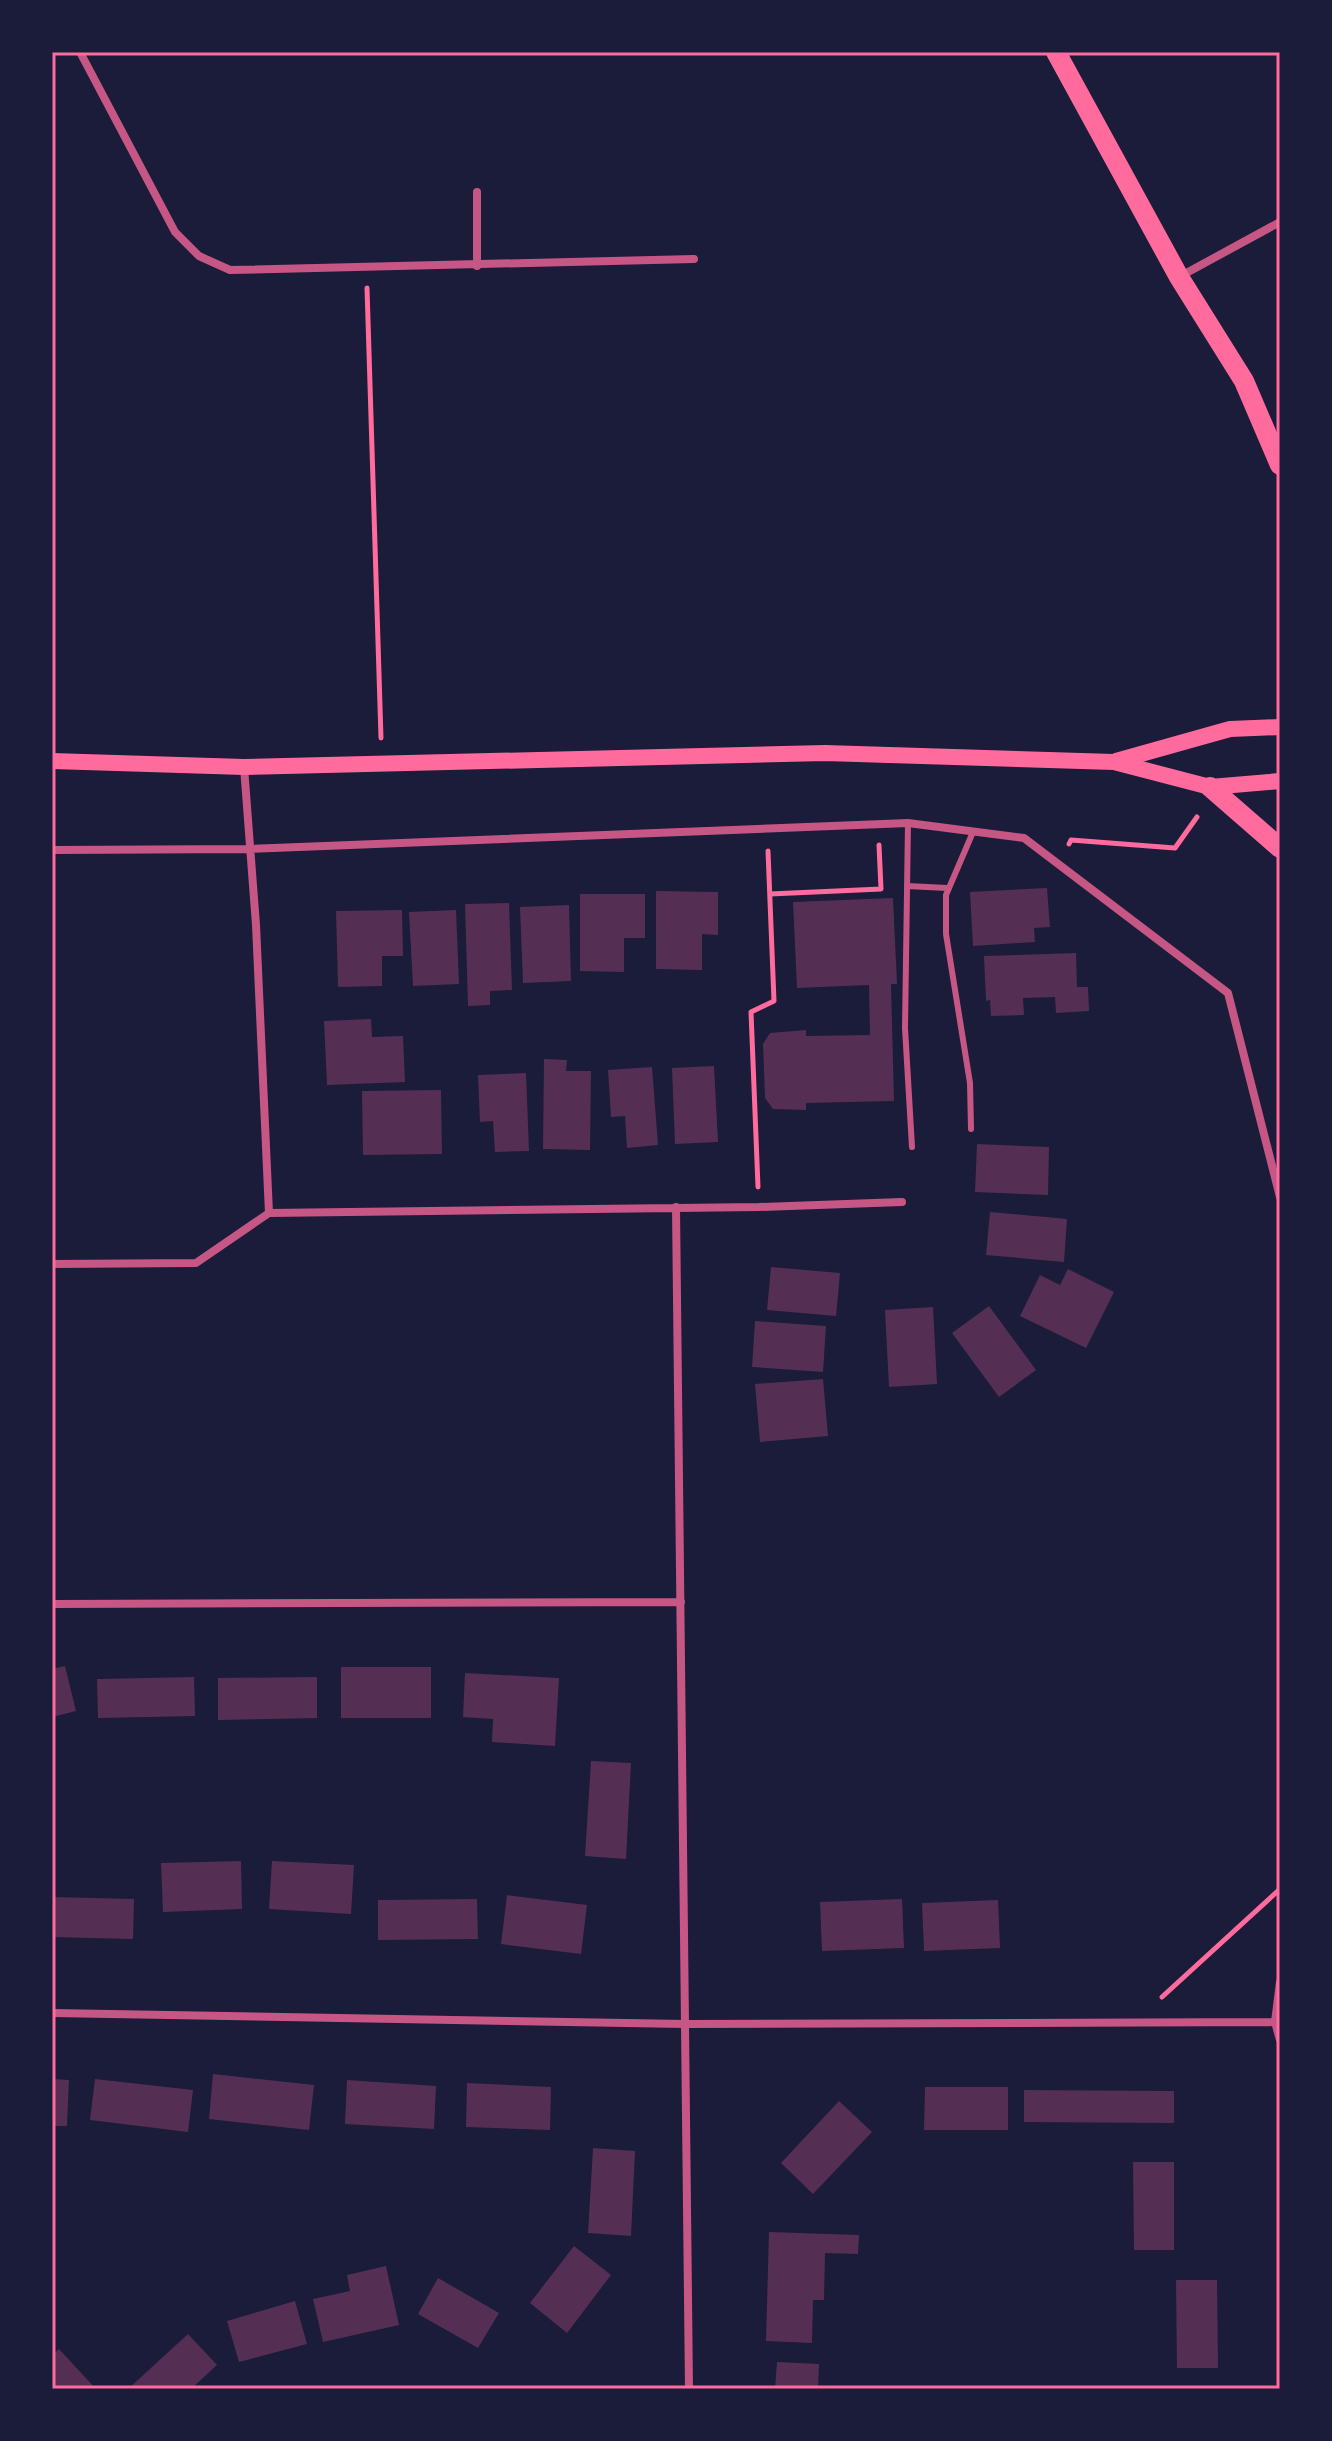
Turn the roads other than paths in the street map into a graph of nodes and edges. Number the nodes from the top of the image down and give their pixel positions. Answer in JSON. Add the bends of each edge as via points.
{"nodes":[{"id":1,"x":80,"y":52,"type":"edge"},
{"id":2,"x":1056,"y":52,"type":"edge"},
{"id":3,"x":477,"y":192,"type":"dead end"},
{"id":4,"x":1280,"y":222,"type":"edge"},
{"id":5,"x":694,"y":259,"type":"dead end"},
{"id":6,"x":477,"y":266,"type":"junction"},
{"id":7,"x":1179,"y":277,"type":"junction"},
{"id":8,"x":1280,"y":465,"type":"edge"},
{"id":9,"x":1280,"y":727,"type":"edge"},
{"id":10,"x":52,"y":761,"type":"edge"},
{"id":11,"x":1114,"y":762,"type":"junction"},
{"id":12,"x":244,"y":767,"type":"junction"},
{"id":13,"x":1280,"y":781,"type":"edge"},
{"id":14,"x":1210,"y":787,"type":"junction"},
{"id":15,"x":908,"y":823,"type":"junction"},
{"id":16,"x":973,"y":832,"type":"junction"},
{"id":17,"x":1280,"y":848,"type":"edge"},
{"id":18,"x":250,"y":849,"type":"junction"},
{"id":19,"x":52,"y":850,"type":"edge"},
{"id":20,"x":907,"y":886,"type":"junction"},
{"id":21,"x":947,"y":888,"type":"junction"},
{"id":22,"x":971,"y":1129,"type":"dead end"},
{"id":23,"x":912,"y":1147,"type":"dead end"},
{"id":24,"x":1280,"y":1197,"type":"edge"},
{"id":25,"x":902,"y":1202,"type":"dead end"},
{"id":26,"x":676,"y":1207,"type":"junction"},
{"id":27,"x":269,"y":1213,"type":"junction"},
{"id":28,"x":52,"y":1264,"type":"edge"},
{"id":29,"x":681,"y":1602,"type":"junction"},
{"id":30,"x":52,"y":1604,"type":"edge"},
{"id":31,"x":1280,"y":1982,"type":"edge"},
{"id":32,"x":52,"y":2013,"type":"edge"},
{"id":33,"x":1277,"y":2022,"type":"edge"},
{"id":34,"x":685,"y":2024,"type":"junction"},
{"id":35,"x":1280,"y":2040,"type":"edge"},
{"id":36,"x":689,"y":2389,"type":"edge"}],
"edges":[{"from":1,"to":6,"type":"street","via":[[175,232],[199,256],[230,270]]},
{"from":2,"to":7,"type":"main road"},
{"from":3,"to":6,"type":"street"},
{"from":4,"to":7,"type":"street"},
{"from":5,"to":6,"type":"street"},
{"from":7,"to":8,"type":"main road","via":[[1244,381]]},
{"from":9,"to":11,"type":"main road","via":[[1230,729]]},
{"from":10,"to":12,"type":"main road"},
{"from":11,"to":12,"type":"main road","via":[[825,753]]},
{"from":11,"to":14,"type":"main road"},
{"from":12,"to":18,"type":"street"},
{"from":13,"to":14,"type":"main road"},
{"from":14,"to":17,"type":"main road"},
{"from":15,"to":16,"type":"street"},
{"from":15,"to":18,"type":"street"},
{"from":15,"to":20,"type":"lane"},
{"from":16,"to":21,"type":"lane"},
{"from":16,"to":24,"type":"street","via":[[1024,838],[1228,993]]},
{"from":18,"to":19,"type":"street"},
{"from":18,"to":27,"type":"street"},
{"from":20,"to":21,"type":"lane"},
{"from":20,"to":23,"type":"lane","via":[[905,1028]]},
{"from":21,"to":22,"type":"lane","via":[[946,934],[970,1083]]},
{"from":25,"to":26,"type":"street"},
{"from":26,"to":27,"type":"street"},
{"from":26,"to":29,"type":"street"},
{"from":27,"to":28,"type":"street","via":[[196,1263]]},
{"from":29,"to":30,"type":"street"},
{"from":29,"to":34,"type":"street"},
{"from":31,"to":33,"type":"street"},
{"from":32,"to":34,"type":"street"},
{"from":33,"to":34,"type":"street"},
{"from":33,"to":35,"type":"street"},
{"from":34,"to":36,"type":"street"}]}
